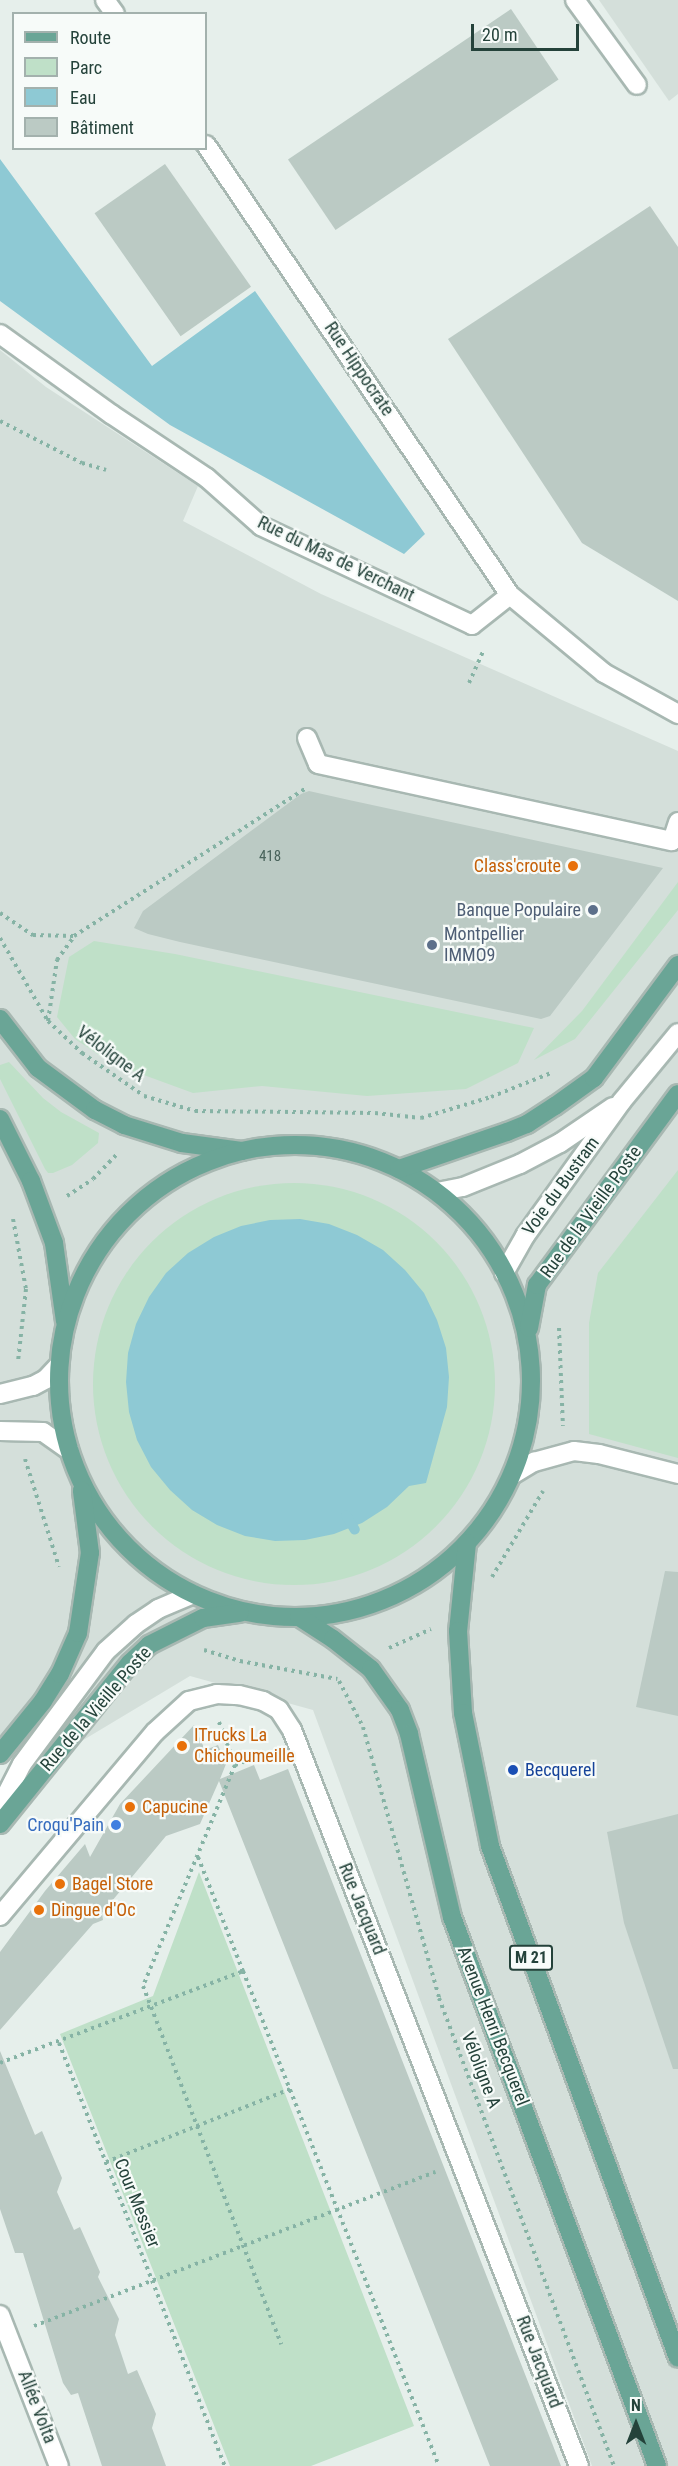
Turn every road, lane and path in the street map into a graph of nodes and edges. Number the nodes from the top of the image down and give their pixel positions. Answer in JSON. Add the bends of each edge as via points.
{"nodes":[{"id":1,"x":575,"y":0,"type":"edge"},
{"id":2,"x":637,"y":85,"type":"dead end"},
{"id":3,"x":207,"y":146,"type":"edge"},
{"id":4,"x":0,"y":334,"type":"edge"},
{"id":5,"x":0,"y":421,"type":"edge"},
{"id":6,"x":106,"y":470,"type":"dead end"},
{"id":7,"x":510,"y":595,"type":"junction"},
{"id":8,"x":678,"y":714,"type":"edge"},
{"id":9,"x":307,"y":738,"type":"dead end"},
{"id":10,"x":318,"y":764,"type":"junction"},
{"id":11,"x":678,"y":822,"type":"edge"},
{"id":12,"x":0,"y":914,"type":"edge"},
{"id":13,"x":74,"y":936,"type":"junction"},
{"id":14,"x":0,"y":938,"type":"edge"},
{"id":15,"x":678,"y":965,"type":"edge"},
{"id":16,"x":0,"y":1019,"type":"edge"},
{"id":17,"x":48,"y":1021,"type":"junction"},
{"id":18,"x":678,"y":1033,"type":"edge"},
{"id":19,"x":678,"y":1094,"type":"edge"},
{"id":20,"x":491,"y":1097,"type":"dead end"},
{"id":21,"x":622,"y":1101,"type":"junction"},
{"id":22,"x":167,"y":1103,"type":"junction"},
{"id":23,"x":0,"y":1119,"type":"edge"},
{"id":24,"x":140,"y":1130,"type":"junction"},
{"id":25,"x":243,"y":1151,"type":"junction"},
{"id":26,"x":399,"y":1169,"type":"junction"},
{"id":27,"x":437,"y":1192,"type":"junction"},
{"id":28,"x":43,"y":1213,"type":"junction"},
{"id":29,"x":14,"y":1226,"type":"dead end"},
{"id":30,"x":504,"y":1273,"type":"junction"},
{"id":31,"x":66,"y":1323,"type":"junction"},
{"id":32,"x":559,"y":1323,"type":"dead end"},
{"id":33,"x":528,"y":1339,"type":"junction"},
{"id":34,"x":59,"y":1365,"type":"junction"},
{"id":35,"x":0,"y":1394,"type":"edge"},
{"id":36,"x":0,"y":1431,"type":"edge"},
{"id":37,"x":562,"y":1432,"type":"dead end"},
{"id":38,"x":69,"y":1450,"type":"junction"},
{"id":39,"x":678,"y":1474,"type":"edge"},
{"id":40,"x":512,"y":1475,"type":"junction"},
{"id":41,"x":81,"y":1480,"type":"junction"},
{"id":42,"x":544,"y":1490,"type":"dead end"},
{"id":43,"x":467,"y":1543,"type":"junction"},
{"id":44,"x":492,"y":1578,"type":"dead end"},
{"id":45,"x":193,"y":1594,"type":"junction"},
{"id":46,"x":246,"y":1612,"type":"junction"},
{"id":47,"x":460,"y":1615,"type":"junction"},
{"id":48,"x":299,"y":1617,"type":"junction"},
{"id":49,"x":361,"y":1662,"type":"junction"},
{"id":50,"x":210,"y":1696,"type":"junction"},
{"id":51,"x":297,"y":1743,"type":"junction"},
{"id":52,"x":0,"y":1754,"type":"edge"},
{"id":53,"x":234,"y":1765,"type":"junction"},
{"id":54,"x":0,"y":1807,"type":"edge"},
{"id":55,"x":0,"y":1824,"type":"edge"},
{"id":56,"x":197,"y":1857,"type":"junction"},
{"id":57,"x":0,"y":1916,"type":"edge"},
{"id":58,"x":243,"y":1971,"type":"junction"},
{"id":59,"x":151,"y":2006,"type":"junction"},
{"id":60,"x":59,"y":2043,"type":"junction"},
{"id":61,"x":0,"y":2063,"type":"edge"},
{"id":62,"x":291,"y":2089,"type":"junction"},
{"id":63,"x":197,"y":2126,"type":"junction"},
{"id":64,"x":106,"y":2162,"type":"junction"},
{"id":65,"x":462,"y":2162,"type":"junction"},
{"id":66,"x":338,"y":2210,"type":"junction"},
{"id":67,"x":243,"y":2246,"type":"junction"},
{"id":68,"x":153,"y":2281,"type":"junction"},
{"id":69,"x":0,"y":2315,"type":"edge"},
{"id":70,"x":9,"y":2336,"type":"junction"},
{"id":71,"x":281,"y":2344,"type":"dead end"},
{"id":72,"x":678,"y":2358,"type":"edge"},
{"id":73,"x":60,"y":2466,"type":"edge"},
{"id":74,"x":225,"y":2466,"type":"edge"},
{"id":75,"x":439,"y":2466,"type":"edge"},
{"id":76,"x":579,"y":2466,"type":"edge"},
{"id":77,"x":615,"y":2466,"type":"edge"},
{"id":78,"x":657,"y":2466,"type":"edge"}],
"edges":[{"from":1,"to":2,"type":"street"},
{"from":3,"to":7,"type":"street","name":"Rue Hippocrate"},
{"from":4,"to":7,"type":"street","name":"Rue du Mas de Verchant","via":[[207,478],[261,526],[472,625]]},
{"from":5,"to":6,"type":"path","via":[[82,463]]},
{"from":7,"to":8,"type":"street","via":[[604,673]]},
{"from":9,"to":10,"type":"street"},
{"from":10,"to":11,"type":"street","via":[[672,841]]},
{"from":10,"to":13,"type":"path","via":[[318,780]]},
{"from":12,"to":13,"type":"path","via":[[33,935]]},
{"from":13,"to":17,"type":"path","via":[[57,960]]},
{"from":14,"to":17,"type":"path","name":"Véloligne A"},
{"from":15,"to":26,"type":"main road","via":[[594,1078],[517,1128]]},
{"from":16,"to":24,"type":"main road","via":[[38,1068],[95,1110]]},
{"from":17,"to":22,"type":"path","name":"Véloligne A","via":[[82,1053],[144,1096]]},
{"from":18,"to":21,"type":"street","name":"Voie du Bustram"},
{"from":19,"to":33,"type":"main road","name":"Rue de la Vieille Poste","via":[[537,1285]]},
{"from":20,"to":22,"type":"path","name":"Véloligne A","via":[[421,1118],[375,1113],[195,1111]]},
{"from":21,"to":27,"type":"street","name":"Voie du Bustram","via":[[560,1143],[520,1164],[463,1187]]},
{"from":21,"to":30,"type":"street","name":"Voie du Bustram","via":[[525,1236]]},
{"from":22,"to":24,"type":"path"},
{"from":23,"to":28,"type":"main road"},
{"from":24,"to":25,"type":"main road","via":[[182,1143]]},
{"from":24,"to":28,"type":"path","via":[[93,1179]]},
{"from":25,"to":26,"type":"main road","via":[[296,1145],[339,1150]]},
{"from":25,"to":31,"type":"main road","via":[[183,1173],[130,1212],[90,1263]]},
{"from":26,"to":27,"type":"main road"},
{"from":27,"to":30,"type":"main road","via":[[470,1222]]},
{"from":28,"to":29,"type":"path"},
{"from":28,"to":31,"type":"main road","via":[[54,1243]]},
{"from":30,"to":33,"type":"main road","via":[[516,1297]]},
{"from":31,"to":34,"type":"main road"},
{"from":32,"to":37,"type":"path"},
{"from":33,"to":40,"type":"main road","via":[[532,1373],[530,1408],[525,1443]]},
{"from":34,"to":35,"type":"street","via":[[33,1386]]},
{"from":34,"to":38,"type":"main road","via":[[60,1408]]},
{"from":36,"to":38,"type":"street","via":[[44,1432]]},
{"from":38,"to":41,"type":"main road"},
{"from":39,"to":40,"type":"street","via":[[574,1451],[534,1462]]},
{"from":40,"to":43,"type":"main road","via":[[493,1510]]},
{"from":41,"to":45,"type":"main road","via":[[99,1514],[119,1538],[146,1564]]},
{"from":41,"to":52,"type":"main road","via":[[90,1553],[78,1633],[54,1683]]},
{"from":42,"to":44,"type":"path"},
{"from":43,"to":47,"type":"main road","number":"M 21"},
{"from":43,"to":48,"type":"main road","via":[[432,1574],[391,1597],[346,1612]]},
{"from":45,"to":46,"type":"main road"},
{"from":45,"to":54,"type":"street","via":[[158,1609],[106,1651],[22,1764]]},
{"from":46,"to":48,"type":"main road"},
{"from":46,"to":55,"type":"main road","name":"Rue de la Vieille Poste","via":[[203,1618],[149,1645],[130,1663]]},
{"from":47,"to":49,"type":"path"},
{"from":47,"to":72,"type":"main road","number":"M 21","via":[[463,1713],[490,1846]]},
{"from":48,"to":49,"type":"main road","name":"Avenue Henri Becquerel"},
{"from":49,"to":77,"type":"path","name":"Véloligne A","via":[[338,1679],[363,1726],[439,1998]]},
{"from":49,"to":78,"type":"main road","name":"Avenue Henri Becquerel","via":[[400,1710],[409,1734],[452,1917]]},
{"from":50,"to":51,"type":"street","name":"Rue Jacquard","via":[[239,1695],[263,1701],[279,1710]]},
{"from":50,"to":53,"type":"path"},
{"from":50,"to":57,"type":"street","name":"Rue Jacquard","via":[[189,1701],[155,1732]]},
{"from":51,"to":53,"type":"path"},
{"from":51,"to":65,"type":"street","name":"Rue Jacquard"},
{"from":53,"to":56,"type":"path"},
{"from":56,"to":58,"type":"path"},
{"from":56,"to":59,"type":"path","via":[[143,1986]]},
{"from":58,"to":59,"type":"path"},
{"from":58,"to":62,"type":"path"},
{"from":59,"to":60,"type":"path"},
{"from":59,"to":63,"type":"path"},
{"from":60,"to":61,"type":"path"},
{"from":60,"to":64,"type":"path","name":"Cour Messier"},
{"from":62,"to":63,"type":"path"},
{"from":62,"to":66,"type":"path"},
{"from":63,"to":64,"type":"path"},
{"from":63,"to":67,"type":"path"},
{"from":64,"to":68,"type":"path","name":"Cour Messier"},
{"from":65,"to":66,"type":"path"},
{"from":65,"to":76,"type":"street","name":"Rue Jacquard"},
{"from":66,"to":67,"type":"path"},
{"from":66,"to":75,"type":"path"},
{"from":67,"to":68,"type":"path"},
{"from":67,"to":71,"type":"path"},
{"from":68,"to":70,"type":"path"},
{"from":68,"to":74,"type":"path","name":"Cour Messier"},
{"from":69,"to":70,"type":"street","name":"Allée Volta"},
{"from":70,"to":73,"type":"street","name":"Allée Volta"}]}
